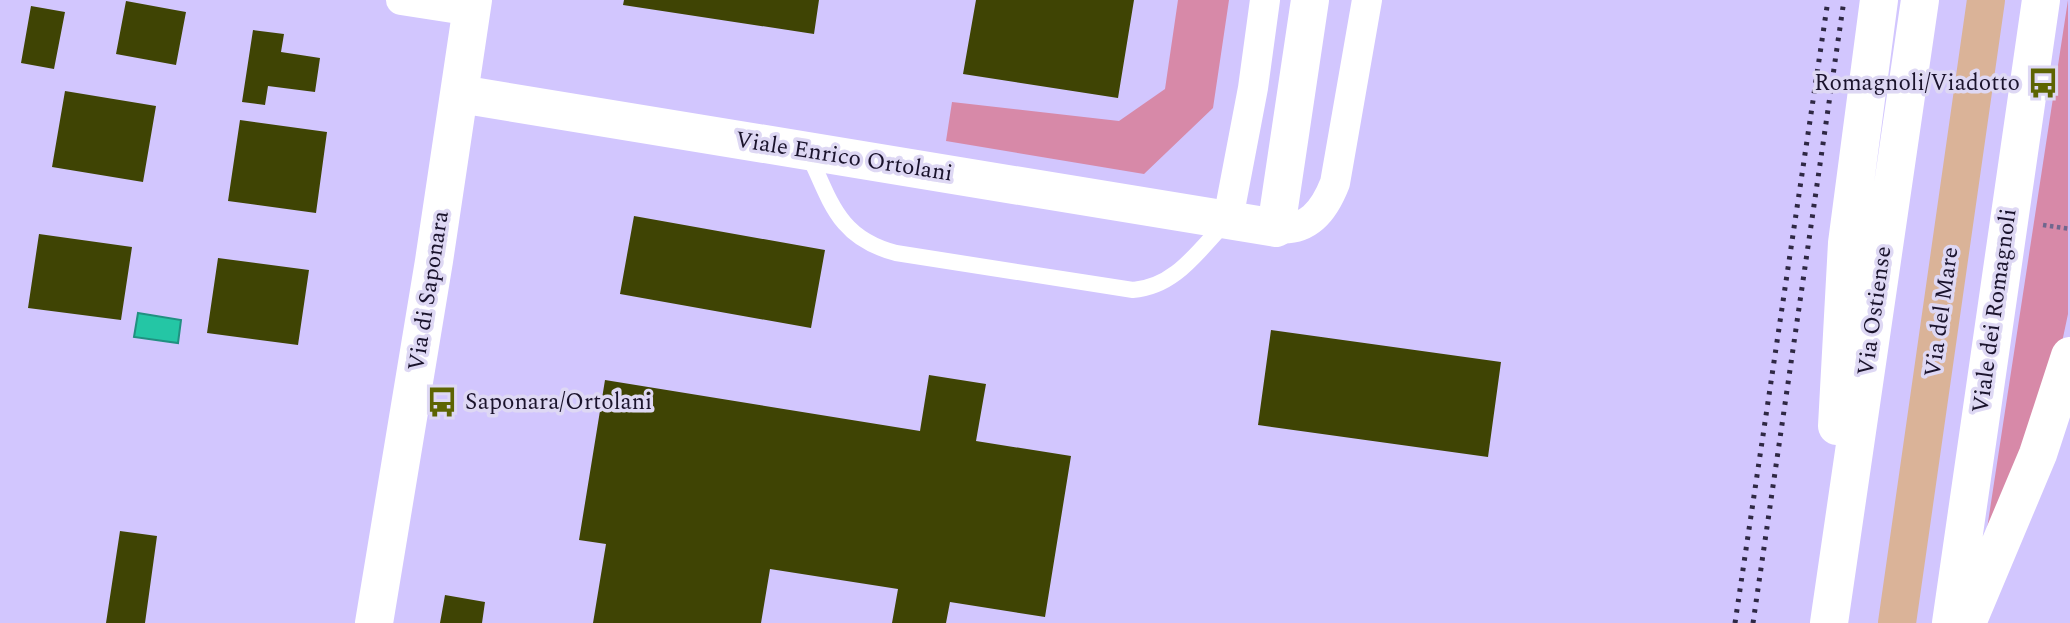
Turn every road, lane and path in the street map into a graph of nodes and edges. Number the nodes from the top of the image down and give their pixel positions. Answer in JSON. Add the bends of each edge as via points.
{"nodes":[{"id":1,"x":401,"y":0,"type":"edge"},
{"id":2,"x":1265,"y":0,"type":"edge"},
{"id":3,"x":1310,"y":0,"type":"edge"},
{"id":4,"x":1367,"y":0,"type":"edge"},
{"id":5,"x":1879,"y":0,"type":"edge"},
{"id":6,"x":1920,"y":0,"type":"edge"},
{"id":7,"x":1986,"y":0,"type":"edge"},
{"id":8,"x":2041,"y":0,"type":"edge"},
{"id":9,"x":472,"y":5,"type":"edge"},
{"id":10,"x":460,"y":94,"type":"junction"},
{"id":11,"x":807,"y":150,"type":"junction"},
{"id":12,"x":1228,"y":219,"type":"junction"},
{"id":13,"x":1276,"y":228,"type":"junction"},
{"id":14,"x":2070,"y":356,"type":"edge"},
{"id":15,"x":1831,"y":615,"type":"edge"},
{"id":16,"x":374,"y":623,"type":"edge"},
{"id":17,"x":1897,"y":623,"type":"edge"},
{"id":18,"x":1951,"y":623,"type":"edge"},
{"id":19,"x":1967,"y":623,"type":"edge"}],
"edges":[{"from":1,"to":9,"type":"street"},
{"from":2,"to":12,"type":"street"},
{"from":3,"to":13,"type":"main road"},
{"from":4,"to":13,"type":"street","name":"Viale Enrico Ortolani","via":[[1345,138],[1329,198],[1306,225]]},
{"from":5,"to":15,"type":"main road","via":[[1856,162],[1840,333]]},
{"from":6,"to":15,"type":"main road","name":"Via Ostiense"},
{"from":7,"to":17,"type":"main road","name":"Via del Mare"},
{"from":8,"to":18,"type":"main road","name":"Viale dei Romagnoli"},
{"from":9,"to":10,"type":"main road","name":"Via di Saponara"},
{"from":10,"to":11,"type":"main road","name":"Viale Enrico Ortolani"},
{"from":10,"to":16,"type":"main road","name":"Via di Saponara"},
{"from":11,"to":12,"type":"main road","name":"Viale Enrico Ortolani"},
{"from":11,"to":12,"type":"lane","via":[[835,212],[849,231],[870,246],[896,253],[1145,289],[1181,270]]},
{"from":12,"to":13,"type":"main road","name":"Viale Enrico Ortolani"},
{"from":14,"to":19,"type":"main road","via":[[2038,454]]}]}
